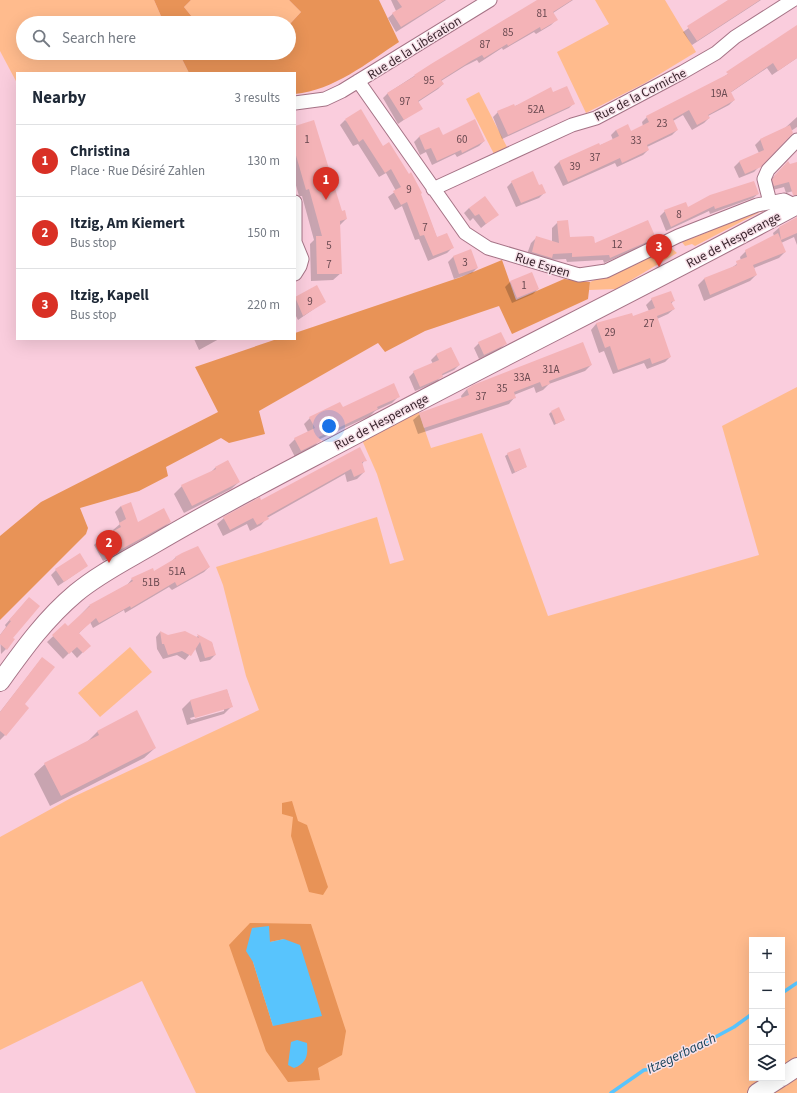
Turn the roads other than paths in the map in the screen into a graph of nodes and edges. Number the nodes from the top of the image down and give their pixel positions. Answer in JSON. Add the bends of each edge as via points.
{"nodes":[{"id":1,"x":490,"y":0,"type":"edge"},
{"id":2,"x":793,"y":0,"type":"edge"},
{"id":3,"x":358,"y":81,"type":"junction"},
{"id":4,"x":296,"y":103,"type":"edge"},
{"id":5,"x":797,"y":140,"type":"edge"},
{"id":6,"x":433,"y":189,"type":"junction"},
{"id":7,"x":770,"y":202,"type":"junction"},
{"id":8,"x":796,"y":205,"type":"edge"},
{"id":9,"x":296,"y":244,"type":"edge"},
{"id":10,"x":296,"y":272,"type":"edge"},
{"id":11,"x":0,"y":682,"type":"edge"},
{"id":12,"x":797,"y":1067,"type":"edge"},
{"id":13,"x":785,"y":1074,"type":"edge"},
{"id":14,"x":775,"y":1081,"type":"edge"},
{"id":15,"x":757,"y":1093,"type":"edge"}],
"edges":[{"from":1,"to":3,"type":"street","name":"Rue de la Libération"},
{"from":2,"to":6,"type":"street","name":"Rue de la Corniche","via":[[735,37],[716,53],[603,115],[572,125]]},
{"from":3,"to":4,"type":"street","name":"Rue de la Libération","via":[[325,99]]},
{"from":3,"to":6,"type":"street","name":"Rue Espen"},
{"from":5,"to":7,"type":"street","via":[[768,170],[764,179]]},
{"from":6,"to":7,"type":"street","name":"Rue Espen","via":[[465,233],[488,248],[579,275],[606,271],[678,236]]},
{"from":7,"to":8,"type":"street","name":"Rue Espen","via":[[784,200]]},
{"from":8,"to":11,"type":"main road","name":"Rue de Hesperange","via":[[204,515],[104,573],[57,610],[35,633]]},
{"from":9,"to":10,"type":"street","via":[[302,259]]},
{"from":12,"to":13,"type":"main road"},
{"from":14,"to":15,"type":"main road"}]}
